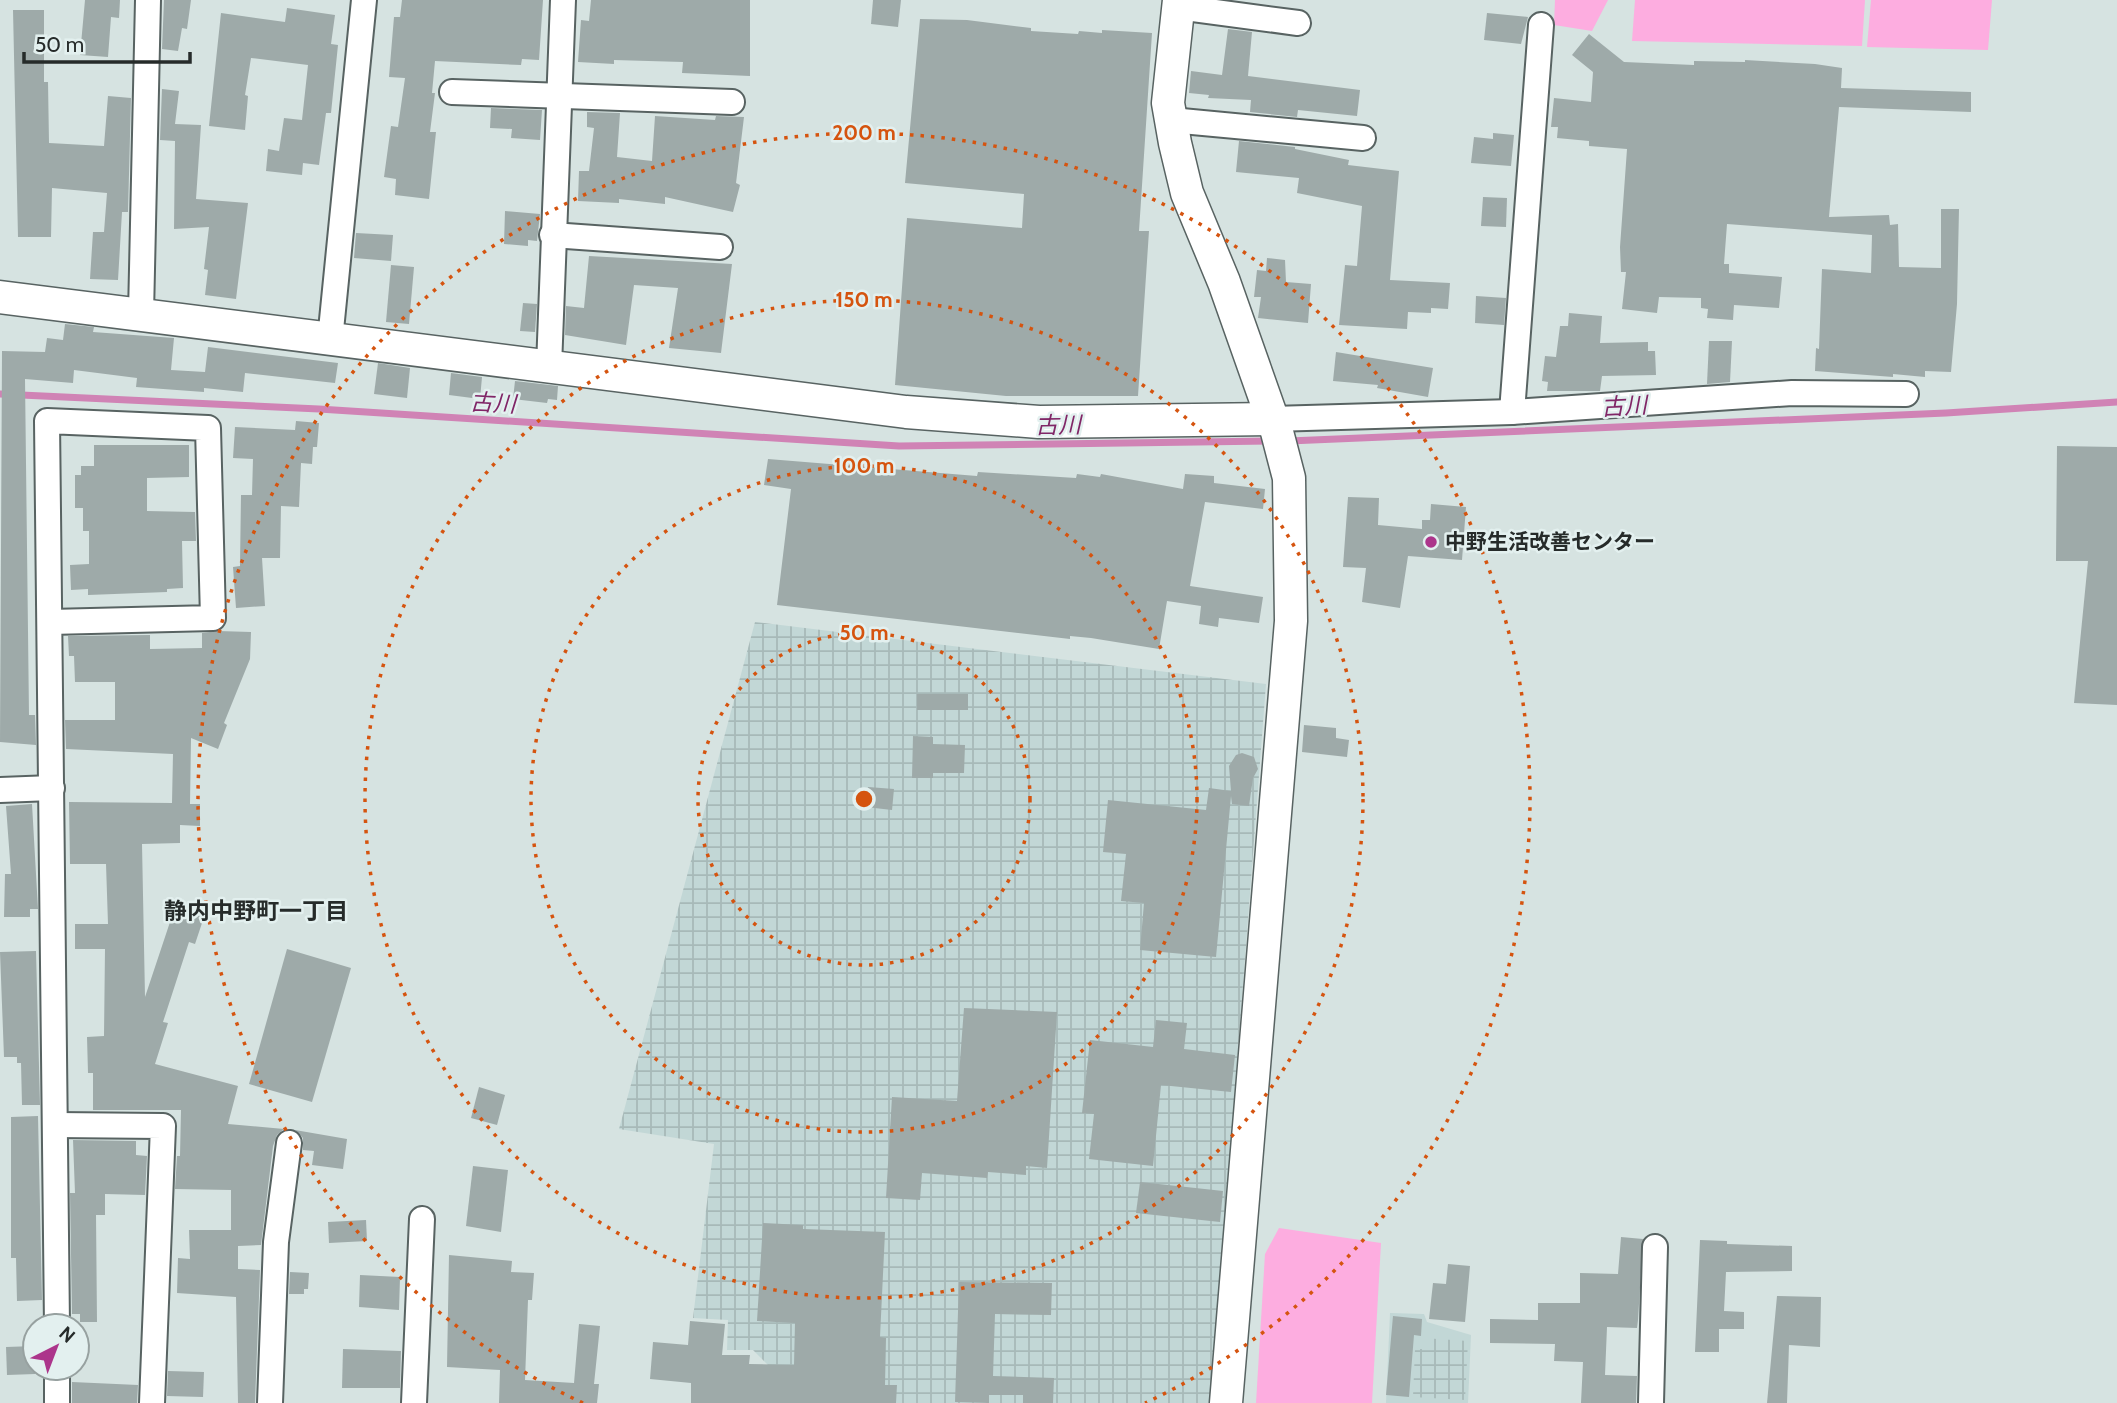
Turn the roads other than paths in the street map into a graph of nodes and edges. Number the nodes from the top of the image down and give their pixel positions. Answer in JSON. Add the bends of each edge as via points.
{"nodes":[{"id":1,"x":148,"y":0,"type":"edge"},
{"id":2,"x":364,"y":0,"type":"edge"},
{"id":3,"x":563,"y":0,"type":"edge"},
{"id":4,"x":1178,"y":4,"type":"edge"},
{"id":5,"x":1298,"y":23,"type":"dead end"},
{"id":6,"x":1541,"y":25,"type":"dead end"},
{"id":7,"x":452,"y":92,"type":"dead end"},
{"id":8,"x":558,"y":95,"type":"junction"},
{"id":9,"x":732,"y":102,"type":"dead end"},
{"id":10,"x":1171,"y":120,"type":"junction"},
{"id":11,"x":1363,"y":138,"type":"dead end"},
{"id":12,"x":552,"y":235,"type":"junction"},
{"id":13,"x":720,"y":247,"type":"dead end"},
{"id":14,"x":0,"y":297,"type":"edge"},
{"id":15,"x":141,"y":314,"type":"junction"},
{"id":16,"x":330,"y":340,"type":"junction"},
{"id":17,"x":549,"y":367,"type":"junction"},
{"id":18,"x":1906,"y":394,"type":"dead end"},
{"id":19,"x":1512,"y":412,"type":"junction"},
{"id":20,"x":1272,"y":419,"type":"junction"},
{"id":21,"x":50,"y":622,"type":"junction"},
{"id":22,"x":52,"y":788,"type":"junction"},
{"id":23,"x":0,"y":790,"type":"edge"},
{"id":24,"x":55,"y":1125,"type":"junction"},
{"id":25,"x":289,"y":1143,"type":"dead end"},
{"id":26,"x":422,"y":1219,"type":"dead end"},
{"id":27,"x":1655,"y":1247,"type":"dead end"},
{"id":28,"x":57,"y":1312,"type":"edge"},
{"id":29,"x":57,"y":1382,"type":"edge"},
{"id":30,"x":57,"y":1403,"type":"edge"},
{"id":31,"x":152,"y":1403,"type":"edge"},
{"id":32,"x":270,"y":1403,"type":"edge"},
{"id":33,"x":414,"y":1403,"type":"edge"},
{"id":34,"x":1226,"y":1403,"type":"edge"},
{"id":35,"x":1651,"y":1403,"type":"edge"}],
"edges":[{"from":1,"to":15,"type":"street"},
{"from":2,"to":16,"type":"street"},
{"from":3,"to":8,"type":"street"},
{"from":4,"to":5,"type":"street"},
{"from":4,"to":10,"type":"street","via":[[1168,103]]},
{"from":6,"to":19,"type":"street"},
{"from":7,"to":8,"type":"street"},
{"from":8,"to":9,"type":"street"},
{"from":8,"to":12,"type":"street"},
{"from":10,"to":11,"type":"street"},
{"from":10,"to":20,"type":"street","via":[[1187,193]]},
{"from":12,"to":13,"type":"street"},
{"from":12,"to":17,"type":"street"},
{"from":14,"to":15,"type":"street"},
{"from":15,"to":16,"type":"street"},
{"from":16,"to":17,"type":"street"},
{"from":17,"to":20,"type":"street","via":[[906,412],[1040,422]]},
{"from":18,"to":19,"type":"street","via":[[1792,393]]},
{"from":19,"to":20,"type":"street"},
{"from":20,"to":34,"type":"street","via":[[1289,478],[1290,621]]},
{"from":21,"to":21,"type":"street","via":[[213,618],[208,428],[47,421]]},
{"from":21,"to":22,"type":"street"},
{"from":22,"to":23,"type":"street"},
{"from":22,"to":24,"type":"street"},
{"from":24,"to":28,"type":"street"},
{"from":24,"to":31,"type":"street","via":[[163,1126]]},
{"from":25,"to":32,"type":"street","via":[[276,1242]]},
{"from":26,"to":33,"type":"street"},
{"from":27,"to":35,"type":"street"},
{"from":29,"to":30,"type":"street"}]}
